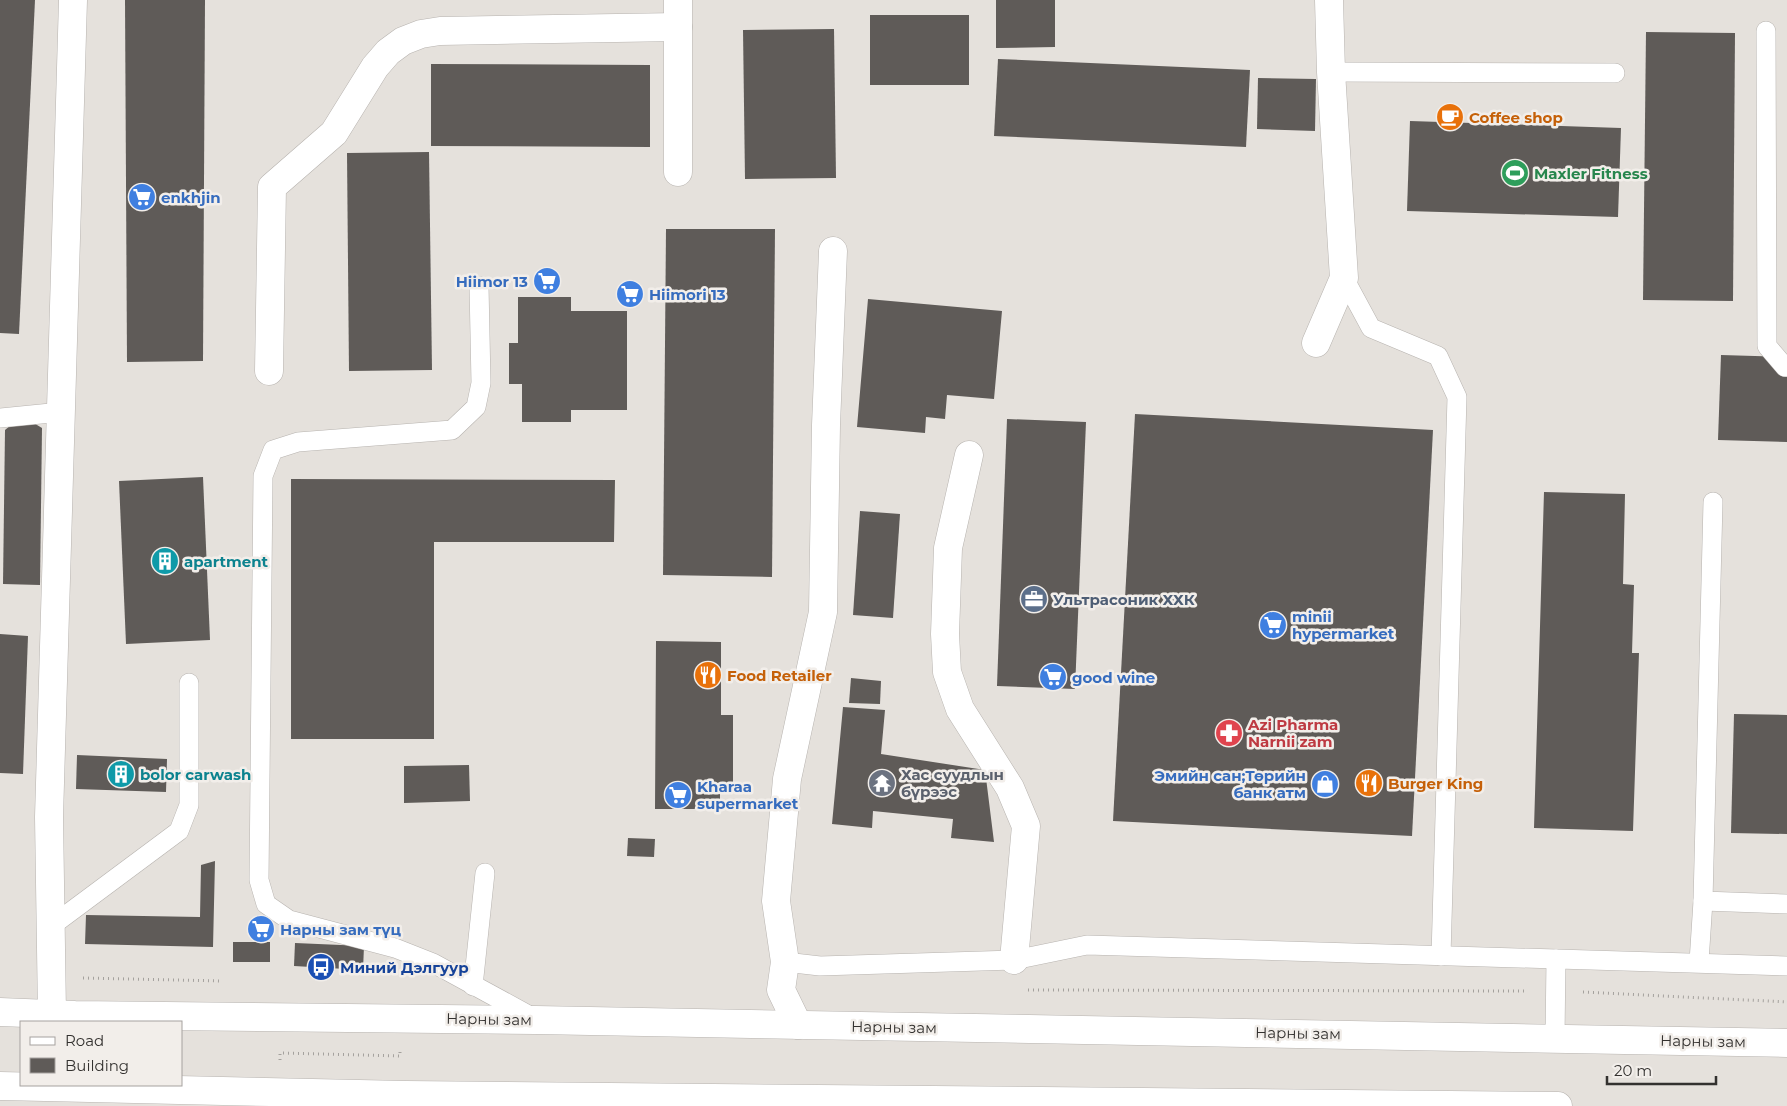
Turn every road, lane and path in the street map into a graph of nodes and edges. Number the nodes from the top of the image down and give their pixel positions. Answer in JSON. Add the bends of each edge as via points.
{"nodes":[{"id":1,"x":73,"y":0,"type":"edge"},
{"id":2,"x":678,"y":0,"type":"edge"},
{"id":3,"x":1329,"y":0,"type":"edge"},
{"id":4,"x":678,"y":27,"type":"junction"},
{"id":5,"x":1766,"y":30,"type":"dead end"},
{"id":6,"x":1331,"y":72,"type":"junction"},
{"id":7,"x":1615,"y":73,"type":"dead end"},
{"id":8,"x":678,"y":172,"type":"dead end"},
{"id":9,"x":833,"y":251,"type":"dead end"},
{"id":10,"x":1344,"y":278,"type":"junction"},
{"id":11,"x":479,"y":286,"type":"dead end"},
{"id":12,"x":1316,"y":343,"type":"dead end"},
{"id":13,"x":1787,"y":367,"type":"edge"},
{"id":14,"x":269,"y":371,"type":"dead end"},
{"id":15,"x":61,"y":412,"type":"junction"},
{"id":16,"x":0,"y":418,"type":"edge"},
{"id":17,"x":968,"y":455,"type":"dead end"},
{"id":18,"x":1713,"y":502,"type":"dead end"},
{"id":19,"x":188,"y":683,"type":"dead end"},
{"id":20,"x":485,"y":873,"type":"dead end"},
{"id":21,"x":1703,"y":901,"type":"junction"},
{"id":22,"x":1787,"y":904,"type":"edge"},
{"id":23,"x":50,"y":927,"type":"junction"},
{"id":24,"x":1441,"y":956,"type":"junction"},
{"id":25,"x":1556,"y":959,"type":"junction"},
{"id":26,"x":1014,"y":960,"type":"junction"},
{"id":27,"x":785,"y":962,"type":"junction"},
{"id":28,"x":1699,"y":962,"type":"junction"},
{"id":29,"x":1787,"y":966,"type":"edge"},
{"id":30,"x":472,"y":986,"type":"junction"},
{"id":31,"x":0,"y":1012,"type":"edge"},
{"id":32,"x":68,"y":1017,"type":"edge"},
{"id":33,"x":536,"y":1020,"type":"junction"},
{"id":34,"x":798,"y":1025,"type":"junction"},
{"id":35,"x":1555,"y":1038,"type":"junction"},
{"id":36,"x":1787,"y":1043,"type":"edge"},
{"id":37,"x":0,"y":1086,"type":"edge"},
{"id":38,"x":76,"y":1086,"type":"edge"},
{"id":39,"x":194,"y":1099,"type":"edge"},
{"id":40,"x":613,"y":1101,"type":"edge"},
{"id":41,"x":982,"y":1103,"type":"edge"},
{"id":42,"x":1185,"y":1104,"type":"edge"},
{"id":43,"x":1558,"y":1106,"type":"edge"}],
"edges":[{"from":1,"to":15,"type":"street"},
{"from":2,"to":4,"type":"street"},
{"from":3,"to":6,"type":"street"},
{"from":4,"to":8,"type":"street"},
{"from":4,"to":14,"type":"street","via":[[440,30],[403,41],[388,52],[334,133],[272,187]]},
{"from":5,"to":13,"type":"lane","via":[[1767,346]]},
{"from":6,"to":7,"type":"lane"},
{"from":6,"to":10,"type":"street"},
{"from":9,"to":27,"type":"street","via":[[823,612],[787,779],[776,901]]},
{"from":10,"to":12,"type":"street"},
{"from":10,"to":24,"type":"lane","via":[[1371,328],[1438,356],[1457,397]]},
{"from":11,"to":30,"type":"lane","via":[[481,382],[476,407],[452,430],[298,442],[273,450],[264,476],[259,880],[266,904],[289,920],[395,948]]},
{"from":15,"to":16,"type":"lane"},
{"from":15,"to":23,"type":"street","via":[[49,817]]},
{"from":17,"to":26,"type":"street","via":[[948,548],[947,672],[960,709],[1010,788],[1026,826]]},
{"from":18,"to":21,"type":"lane"},
{"from":19,"to":23,"type":"lane","via":[[188,805],[179,831]]},
{"from":20,"to":30,"type":"lane"},
{"from":21,"to":22,"type":"lane"},
{"from":21,"to":28,"type":"lane"},
{"from":23,"to":32,"type":"street"},
{"from":24,"to":25,"type":"lane"},
{"from":24,"to":26,"type":"lane","via":[[1087,945]]},
{"from":25,"to":28,"type":"lane"},
{"from":25,"to":35,"type":"lane"},
{"from":26,"to":27,"type":"lane","via":[[820,966]]},
{"from":27,"to":34,"type":"street","via":[[781,990]]},
{"from":28,"to":29,"type":"lane"},
{"from":30,"to":33,"type":"lane"},
{"from":31,"to":32,"type":"street","name":"Нарны зам"},
{"from":32,"to":33,"type":"street","name":"Нарны зам"},
{"from":33,"to":34,"type":"street","name":"Нарны зам"},
{"from":34,"to":35,"type":"street","name":"Нарны зам"},
{"from":35,"to":36,"type":"street","name":"Нарны зам"},
{"from":37,"to":38,"type":"street"},
{"from":38,"to":39,"type":"street"},
{"from":39,"to":40,"type":"street"},
{"from":40,"to":41,"type":"street"},
{"from":41,"to":42,"type":"street"},
{"from":42,"to":43,"type":"street"}]}
